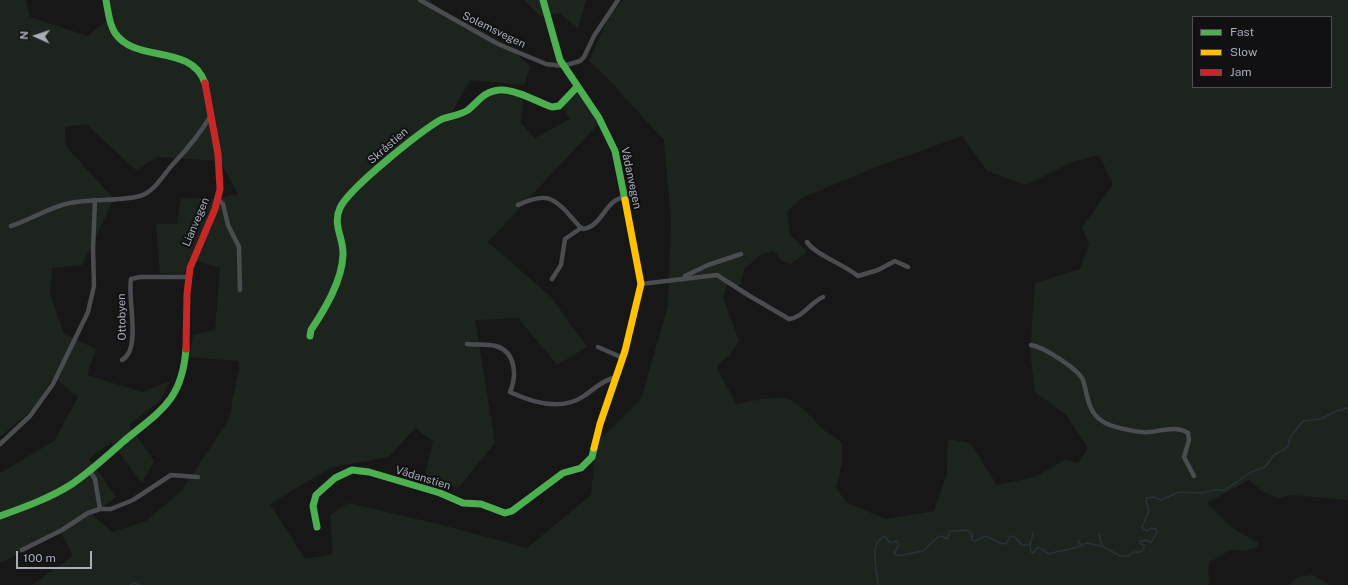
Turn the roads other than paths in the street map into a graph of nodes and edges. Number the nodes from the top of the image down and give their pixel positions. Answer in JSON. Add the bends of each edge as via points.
{"nodes":[{"id":1,"x":106,"y":0,"type":"edge"},
{"id":2,"x":420,"y":0,"type":"edge"},
{"id":3,"x":543,"y":0,"type":"edge"},
{"id":4,"x":618,"y":0,"type":"edge"},
{"id":5,"x":564,"y":66,"type":"junction"},
{"id":6,"x":577,"y":86,"type":"junction"},
{"id":7,"x":210,"y":117,"type":"junction"},
{"id":8,"x":624,"y":197,"type":"junction"},
{"id":9,"x":218,"y":199,"type":"junction"},
{"id":10,"x":95,"y":200,"type":"junction"},
{"id":11,"x":518,"y":205,"type":"dead end"},
{"id":12,"x":11,"y":226,"type":"dead end"},
{"id":13,"x":581,"y":228,"type":"junction"},
{"id":14,"x":807,"y":242,"type":"dead end"},
{"id":15,"x":741,"y":254,"type":"dead end"},
{"id":16,"x":908,"y":267,"type":"dead end"},
{"id":17,"x":188,"y":277,"type":"junction"},
{"id":18,"x":684,"y":277,"type":"junction"},
{"id":19,"x":552,"y":279,"type":"dead end"},
{"id":20,"x":641,"y":284,"type":"junction"},
{"id":21,"x":240,"y":290,"type":"dead end"},
{"id":22,"x":823,"y":297,"type":"dead end"},
{"id":23,"x":310,"y":336,"type":"dead end"},
{"id":24,"x":467,"y":344,"type":"dead end"},
{"id":25,"x":1031,"y":345,"type":"dead end"},
{"id":26,"x":598,"y":347,"type":"dead end"},
{"id":27,"x":623,"y":358,"type":"junction"},
{"id":28,"x":122,"y":360,"type":"dead end"},
{"id":29,"x":616,"y":378,"type":"junction"},
{"id":30,"x":0,"y":444,"type":"edge"},
{"id":31,"x":592,"y":457,"type":"joint"},
{"id":32,"x":89,"y":470,"type":"junction"},
{"id":33,"x":1194,"y":476,"type":"dead end"},
{"id":34,"x":198,"y":477,"type":"dead end"},
{"id":35,"x":100,"y":509,"type":"junction"},
{"id":36,"x":0,"y":516,"type":"edge"},
{"id":37,"x":317,"y":527,"type":"dead end"},
{"id":38,"x":22,"y":550,"type":"dead end"}],
"edges":[{"from":1,"to":7,"type":"street","name":"Lianvegen","via":[[112,27],[124,42],[182,59],[198,71],[205,85]]},
{"from":2,"to":5,"type":"street","name":"Solemsvegen","via":[[498,44],[546,64]]},
{"from":3,"to":5,"type":"street","name":"Vådanvegen","via":[[553,39]]},
{"from":4,"to":5,"type":"street","via":[[594,36],[584,57]]},
{"from":5,"to":6,"type":"street","name":"Vådanvegen"},
{"from":6,"to":8,"type":"street","name":"Vådanvegen","via":[[612,142]]},
{"from":6,"to":23,"type":"street","name":"Skråstien","via":[[559,106],[552,107],[510,91],[487,93],[466,111],[443,119],[419,134],[349,194],[340,204],[336,220],[343,250],[341,266]]},
{"from":7,"to":9,"type":"street","name":"Lianvegen","via":[[219,168]]},
{"from":7,"to":10,"type":"street","via":[[188,150],[151,190],[140,196]]},
{"from":8,"to":13,"type":"street","via":[[612,203],[594,224]]},
{"from":8,"to":20,"type":"street","name":"Vådanvegen"},
{"from":9,"to":17,"type":"street","name":"Lianvegen"},
{"from":9,"to":21,"type":"street","via":[[223,204],[228,225],[238,247]]},
{"from":10,"to":12,"type":"street","via":[[69,203]]},
{"from":10,"to":30,"type":"street","via":[[94,286],[88,312],[49,390],[30,416]]},
{"from":11,"to":13,"type":"street","via":[[535,197],[552,199]]},
{"from":13,"to":19,"type":"street","via":[[565,239],[561,265]]},
{"from":14,"to":16,"type":"street","via":[[816,251],[858,276],[878,270],[894,261]]},
{"from":15,"to":18,"type":"street","via":[[708,265]]},
{"from":17,"to":28,"type":"street","name":"Ottobyen","via":[[131,279],[132,342],[128,355]]},
{"from":17,"to":32,"type":"street","name":"Lianvegen","via":[[186,359],[176,392],[168,405],[155,417]]},
{"from":18,"to":20,"type":"street"},
{"from":18,"to":22,"type":"street","via":[[714,274],[720,276],[789,319]]},
{"from":20,"to":27,"type":"street","name":"Vådanvegen"},
{"from":24,"to":29,"type":"street","via":[[491,345],[504,350],[514,370],[515,379],[510,392],[539,402],[573,402],[599,384]]},
{"from":25,"to":33,"type":"street","via":[[1050,352],[1078,374],[1090,407],[1103,422],[1144,432],[1173,430],[1188,433],[1189,440],[1184,457]]},
{"from":26,"to":27,"type":"street"},
{"from":27,"to":29,"type":"street","name":"Vådanvegen"},
{"from":29,"to":31,"type":"street","name":"Vådanvegen"},
{"from":31,"to":37,"type":"street","name":"Vådanstien","via":[[587,464],[563,473],[512,511],[505,513],[481,504],[459,502],[440,493],[368,472],[348,471],[332,481],[315,497]]},
{"from":32,"to":35,"type":"street","via":[[95,479]]},
{"from":32,"to":36,"type":"street","name":"Lianvegen","via":[[54,494]]},
{"from":34,"to":35,"type":"street","via":[[171,475],[133,500],[111,509]]},
{"from":35,"to":38,"type":"street","via":[[88,513],[57,533]]}]}
